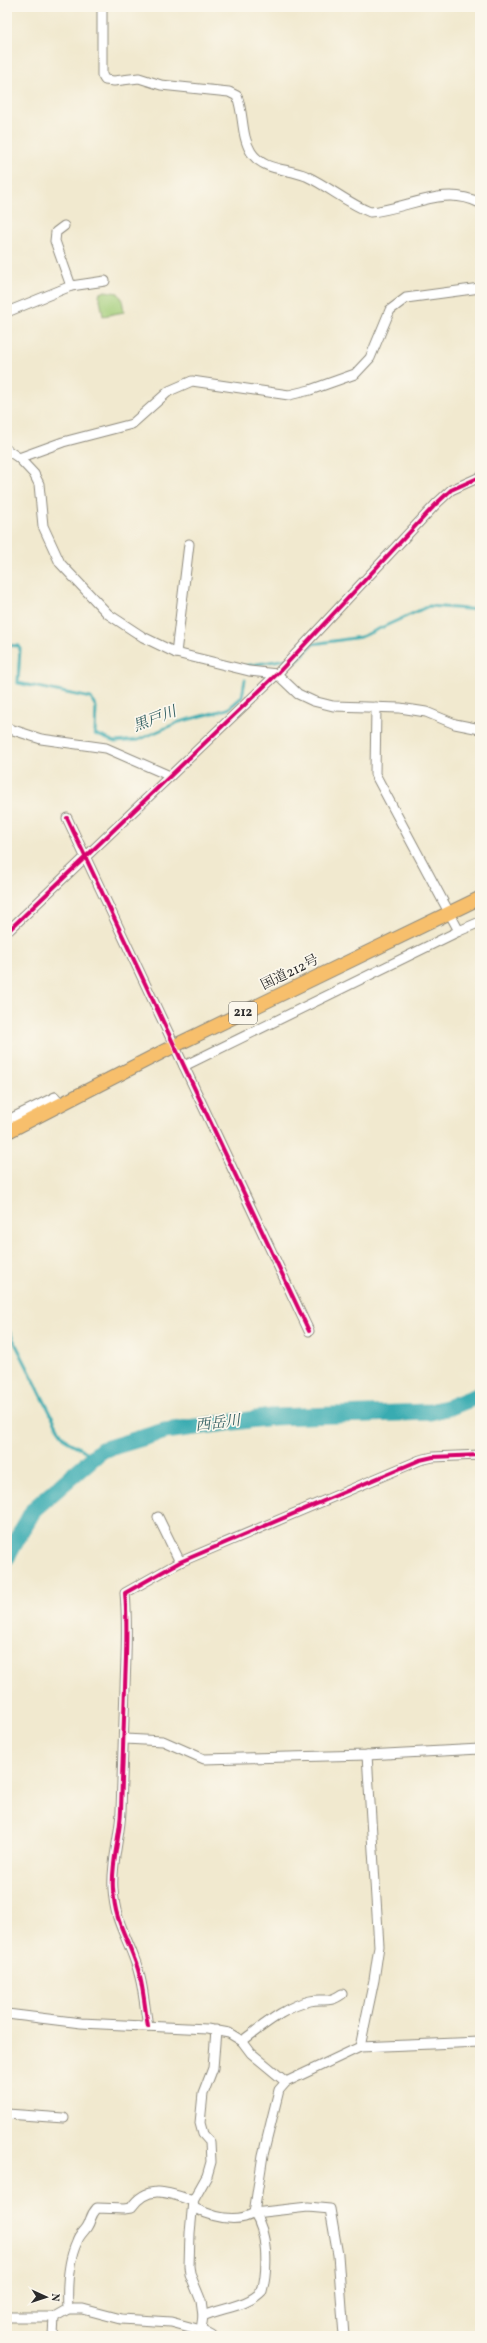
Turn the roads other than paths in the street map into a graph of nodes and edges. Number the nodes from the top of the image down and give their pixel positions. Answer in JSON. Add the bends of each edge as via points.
{"nodes":[{"id":1,"x":102,"y":7,"type":"edge"},
{"id":2,"x":480,"y":203,"type":"edge"},
{"id":3,"x":64,"y":226,"type":"dead end"},
{"id":4,"x":105,"y":281,"type":"dead end"},
{"id":5,"x":71,"y":286,"type":"junction"},
{"id":6,"x":480,"y":288,"type":"edge"},
{"id":7,"x":7,"y":312,"type":"edge"},
{"id":8,"x":7,"y":450,"type":"edge"},
{"id":9,"x":19,"y":458,"type":"junction"},
{"id":10,"x":480,"y":476,"type":"edge"},
{"id":11,"x":189,"y":544,"type":"dead end"},
{"id":12,"x":176,"y":653,"type":"junction"},
{"id":13,"x":277,"y":674,"type":"junction"},
{"id":14,"x":376,"y":707,"type":"junction"},
{"id":15,"x":7,"y":728,"type":"edge"},
{"id":16,"x":480,"y":729,"type":"edge"},
{"id":17,"x":170,"y":776,"type":"junction"},
{"id":18,"x":67,"y":818,"type":"dead end"},
{"id":19,"x":85,"y":858,"type":"junction"},
{"id":20,"x":480,"y":898,"type":"edge"},
{"id":21,"x":450,"y":913,"type":"junction"},
{"id":22,"x":480,"y":922,"type":"edge"},
{"id":23,"x":459,"y":931,"type":"junction"},
{"id":24,"x":7,"y":932,"type":"edge"},
{"id":25,"x":174,"y":1046,"type":"junction"},
{"id":26,"x":184,"y":1066,"type":"junction"},
{"id":27,"x":60,"y":1104,"type":"junction"},
{"id":28,"x":7,"y":1118,"type":"edge"},
{"id":29,"x":7,"y":1132,"type":"edge"},
{"id":30,"x":309,"y":1331,"type":"dead end"},
{"id":31,"x":480,"y":1455,"type":"edge"},
{"id":32,"x":158,"y":1517,"type":"dead end"},
{"id":33,"x":180,"y":1562,"type":"junction"},
{"id":34,"x":125,"y":1739,"type":"junction"},
{"id":35,"x":480,"y":1749,"type":"edge"},
{"id":36,"x":367,"y":1755,"type":"junction"},
{"id":37,"x":342,"y":1994,"type":"dead end"},
{"id":38,"x":7,"y":2014,"type":"edge"},
{"id":39,"x":148,"y":2026,"type":"junction"},
{"id":40,"x":216,"y":2030,"type":"junction"},
{"id":41,"x":242,"y":2041,"type":"junction"},
{"id":42,"x":480,"y":2042,"type":"edge"},
{"id":43,"x":360,"y":2047,"type":"junction"},
{"id":44,"x":286,"y":2082,"type":"junction"},
{"id":45,"x":7,"y":2114,"type":"edge"},
{"id":46,"x":64,"y":2118,"type":"dead end"},
{"id":47,"x":193,"y":2201,"type":"junction"},
{"id":48,"x":254,"y":2213,"type":"junction"},
{"id":49,"x":68,"y":2309,"type":"junction"},
{"id":50,"x":204,"y":2316,"type":"junction"},
{"id":51,"x":7,"y":2317,"type":"edge"},
{"id":52,"x":54,"y":2317,"type":"junction"},
{"id":53,"x":201,"y":2330,"type":"junction"},
{"id":54,"x":53,"y":2336,"type":"edge"},
{"id":55,"x":212,"y":2336,"type":"edge"},
{"id":56,"x":344,"y":2336,"type":"edge"}],
"edges":[{"from":1,"to":2,"type":"street","via":[[102,75],[105,80],[140,78],[161,84],[229,92],[237,96],[242,107],[247,144],[259,162],[305,176],[370,212],[458,194]]},
{"from":3,"to":5,"type":"street","via":[[56,232],[55,241]]},
{"from":4,"to":5,"type":"street"},
{"from":5,"to":7,"type":"street"},
{"from":6,"to":9,"type":"street","via":[[406,298],[390,310],[370,358],[355,374],[340,380],[289,396],[192,381],[169,391],[132,424],[64,442]]},
{"from":8,"to":9,"type":"street"},
{"from":9,"to":12,"type":"street","via":[[34,474],[39,484],[43,526],[60,563],[108,614],[143,637]]},
{"from":10,"to":13,"type":"street","via":[[451,490],[437,503]]},
{"from":11,"to":12,"type":"street"},
{"from":12,"to":13,"type":"street","via":[[249,671]]},
{"from":13,"to":14,"type":"street","via":[[298,694],[312,701],[333,706]]},
{"from":13,"to":17,"type":"street"},
{"from":14,"to":16,"type":"street","via":[[426,712],[455,724]]},
{"from":14,"to":21,"type":"street","via":[[375,774]]},
{"from":15,"to":17,"type":"street","via":[[47,740],[106,748]]},
{"from":17,"to":19,"type":"street"},
{"from":18,"to":19,"type":"street"},
{"from":19,"to":24,"type":"street"},
{"from":19,"to":25,"type":"street"},
{"from":20,"to":21,"type":"highway","name":"国道212号","number":"212"},
{"from":21,"to":23,"type":"street"},
{"from":21,"to":25,"type":"highway","name":"国道212号","number":"212"},
{"from":22,"to":23,"type":"street"},
{"from":23,"to":26,"type":"street"},
{"from":25,"to":26,"type":"street"},
{"from":25,"to":27,"type":"highway","name":"国道212号","number":"212"},
{"from":26,"to":30,"type":"street"},
{"from":27,"to":28,"type":"street","via":[[55,1097],[12,1118]]},
{"from":27,"to":29,"type":"highway","name":"国道212号","number":"212"},
{"from":31,"to":33,"type":"street","via":[[420,1460]]},
{"from":32,"to":33,"type":"street"},
{"from":33,"to":34,"type":"street","via":[[125,1593],[128,1631]]},
{"from":34,"to":36,"type":"street","via":[[163,1741],[204,1759]]},
{"from":34,"to":39,"type":"street","via":[[113,1887],[115,1911],[142,1986]]},
{"from":35,"to":36,"type":"street"},
{"from":36,"to":43,"type":"street","via":[[379,1946]]},
{"from":37,"to":41,"type":"street","via":[[333,2001],[311,2001],[284,2011]]},
{"from":38,"to":39,"type":"street","via":[[81,2023]]},
{"from":39,"to":40,"type":"street"},
{"from":40,"to":41,"type":"street"},
{"from":40,"to":47,"type":"street","via":[[213,2068],[203,2094],[200,2123],[203,2134],[210,2142],[211,2162],[207,2176]]},
{"from":41,"to":44,"type":"street"},
{"from":42,"to":43,"type":"street"},
{"from":43,"to":44,"type":"street"},
{"from":44,"to":48,"type":"street","via":[[279,2090],[269,2128],[257,2184]]},
{"from":45,"to":46,"type":"street"},
{"from":47,"to":48,"type":"street","via":[[194,2208],[216,2217],[246,2218]]},
{"from":47,"to":49,"type":"street","via":[[155,2192],[138,2198],[131,2208],[97,2208],[89,2216],[88,2226],[80,2234],[76,2244]]},
{"from":47,"to":50,"type":"street","via":[[189,2266]]},
{"from":48,"to":50,"type":"street","via":[[260,2221],[265,2253],[262,2291],[246,2302]]},
{"from":48,"to":56,"type":"street","via":[[308,2207],[330,2209],[338,2255]]},
{"from":49,"to":52,"type":"street"},
{"from":49,"to":53,"type":"street","via":[[83,2309],[121,2319],[171,2322]]},
{"from":50,"to":53,"type":"street"},
{"from":51,"to":52,"type":"street"},
{"from":52,"to":54,"type":"street"},
{"from":53,"to":55,"type":"street"}]}
